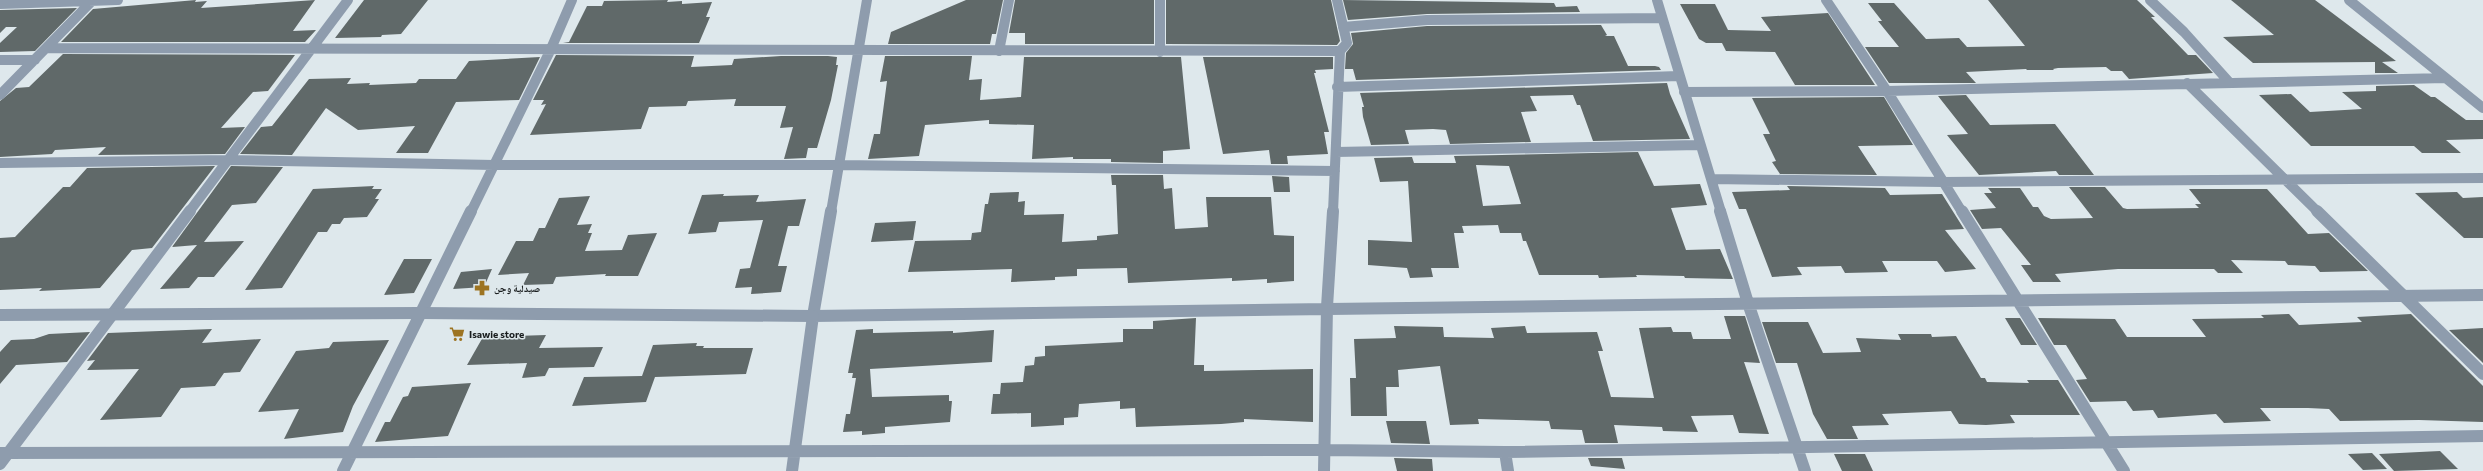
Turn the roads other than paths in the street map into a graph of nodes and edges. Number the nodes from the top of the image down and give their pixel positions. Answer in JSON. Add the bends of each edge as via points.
{"nodes":[{"id":1,"x":118,"y":0,"type":"edge"},
{"id":2,"x":348,"y":0,"type":"edge"},
{"id":3,"x":572,"y":0,"type":"edge"},
{"id":4,"x":867,"y":0,"type":"edge"},
{"id":5,"x":1009,"y":0,"type":"edge"},
{"id":6,"x":1160,"y":0,"type":"edge"},
{"id":7,"x":1337,"y":0,"type":"edge"},
{"id":8,"x":1657,"y":0,"type":"edge"},
{"id":9,"x":1826,"y":0,"type":"edge"},
{"id":10,"x":2150,"y":0,"type":"edge"},
{"id":11,"x":2349,"y":0,"type":"edge"},
{"id":12,"x":93,"y":1,"type":"edge"},
{"id":13,"x":0,"y":4,"type":"edge"},
{"id":14,"x":1661,"y":18,"type":"junction"},
{"id":15,"x":1343,"y":27,"type":"junction"},
{"id":16,"x":46,"y":48,"type":"junction"},
{"id":17,"x":312,"y":49,"type":"junction"},
{"id":18,"x":550,"y":51,"type":"junction"},
{"id":19,"x":860,"y":51,"type":"junction"},
{"id":20,"x":999,"y":51,"type":"junction"},
{"id":21,"x":1340,"y":51,"type":"junction"},
{"id":22,"x":1160,"y":52,"type":"junction"},
{"id":23,"x":0,"y":60,"type":"edge"},
{"id":24,"x":35,"y":60,"type":"junction"},
{"id":25,"x":1679,"y":76,"type":"junction"},
{"id":26,"x":2445,"y":78,"type":"junction"},
{"id":27,"x":2187,"y":83,"type":"junction"},
{"id":28,"x":2230,"y":83,"type":"junction"},
{"id":29,"x":1337,"y":87,"type":"junction"},
{"id":30,"x":1887,"y":90,"type":"junction"},
{"id":31,"x":1684,"y":92,"type":"junction"},
{"id":32,"x":0,"y":95,"type":"edge"},
{"id":33,"x":2483,"y":108,"type":"edge"},
{"id":34,"x":1699,"y":145,"type":"junction"},
{"id":35,"x":1336,"y":152,"type":"junction"},
{"id":36,"x":228,"y":160,"type":"junction"},
{"id":37,"x":0,"y":163,"type":"edge"},
{"id":38,"x":494,"y":165,"type":"junction"},
{"id":39,"x":839,"y":165,"type":"junction"},
{"id":40,"x":1335,"y":170,"type":"junction"},
{"id":41,"x":2483,"y":178,"type":"edge"},
{"id":42,"x":1711,"y":179,"type":"junction"},
{"id":43,"x":2287,"y":180,"type":"junction"},
{"id":44,"x":1943,"y":182,"type":"junction"},
{"id":45,"x":2483,"y":295,"type":"edge"},
{"id":46,"x":2402,"y":297,"type":"junction"},
{"id":47,"x":2018,"y":302,"type":"junction"},
{"id":48,"x":1748,"y":303,"type":"junction"},
{"id":49,"x":1327,"y":307,"type":"junction"},
{"id":50,"x":420,"y":313,"type":"junction"},
{"id":51,"x":115,"y":314,"type":"junction"},
{"id":52,"x":0,"y":315,"type":"edge"},
{"id":53,"x":813,"y":316,"type":"junction"},
{"id":54,"x":2483,"y":374,"type":"edge"},
{"id":55,"x":2483,"y":436,"type":"edge"},
{"id":56,"x":2106,"y":443,"type":"junction"},
{"id":57,"x":1797,"y":447,"type":"junction"},
{"id":58,"x":1325,"y":450,"type":"junction"},
{"id":59,"x":1506,"y":452,"type":"junction"},
{"id":60,"x":352,"y":453,"type":"junction"},
{"id":61,"x":794,"y":453,"type":"junction"},
{"id":62,"x":3,"y":457,"type":"edge"},
{"id":63,"x":343,"y":471,"type":"edge"},
{"id":64,"x":792,"y":471,"type":"edge"},
{"id":65,"x":1324,"y":471,"type":"edge"},
{"id":66,"x":1508,"y":471,"type":"edge"},
{"id":67,"x":1805,"y":471,"type":"edge"},
{"id":68,"x":2124,"y":471,"type":"edge"}],
"edges":[{"from":1,"to":12,"type":"street"},
{"from":2,"to":17,"type":"street"},
{"from":3,"to":18,"type":"street"},
{"from":4,"to":19,"type":"street"},
{"from":5,"to":20,"type":"street"},
{"from":6,"to":22,"type":"street"},
{"from":7,"to":15,"type":"street"},
{"from":8,"to":14,"type":"street"},
{"from":9,"to":30,"type":"street"},
{"from":10,"to":28,"type":"street","via":[[2184,32]]},
{"from":11,"to":26,"type":"street"},
{"from":12,"to":13,"type":"street"},
{"from":12,"to":16,"type":"street"},
{"from":14,"to":15,"type":"street","via":[[1427,20]]},
{"from":14,"to":25,"type":"street"},
{"from":15,"to":21,"type":"street","via":[[1347,43]]},
{"from":16,"to":17,"type":"street"},
{"from":16,"to":24,"type":"street"},
{"from":17,"to":18,"type":"street"},
{"from":17,"to":36,"type":"street"},
{"from":18,"to":19,"type":"street"},
{"from":18,"to":38,"type":"street"},
{"from":19,"to":20,"type":"street"},
{"from":19,"to":39,"type":"street"},
{"from":20,"to":22,"type":"street"},
{"from":21,"to":22,"type":"street"},
{"from":21,"to":29,"type":"street"},
{"from":23,"to":24,"type":"street"},
{"from":24,"to":32,"type":"street"},
{"from":25,"to":29,"type":"street"},
{"from":25,"to":31,"type":"street"},
{"from":26,"to":28,"type":"street"},
{"from":26,"to":33,"type":"street"},
{"from":27,"to":28,"type":"street"},
{"from":27,"to":30,"type":"street"},
{"from":27,"to":43,"type":"street"},
{"from":29,"to":35,"type":"street"},
{"from":30,"to":31,"type":"street"},
{"from":30,"to":44,"type":"street"},
{"from":31,"to":34,"type":"street"},
{"from":34,"to":35,"type":"street"},
{"from":34,"to":42,"type":"street"},
{"from":35,"to":40,"type":"street"},
{"from":36,"to":37,"type":"street"},
{"from":36,"to":38,"type":"street"},
{"from":36,"to":51,"type":"street"},
{"from":38,"to":39,"type":"street"},
{"from":38,"to":50,"type":"street"},
{"from":39,"to":40,"type":"street"},
{"from":39,"to":53,"type":"street"},
{"from":40,"to":49,"type":"street"},
{"from":41,"to":43,"type":"street"},
{"from":42,"to":44,"type":"street"},
{"from":42,"to":48,"type":"street"},
{"from":43,"to":44,"type":"street"},
{"from":43,"to":46,"type":"street"},
{"from":44,"to":47,"type":"street"},
{"from":45,"to":46,"type":"street"},
{"from":46,"to":47,"type":"street"},
{"from":46,"to":54,"type":"street"},
{"from":47,"to":48,"type":"street"},
{"from":47,"to":56,"type":"street"},
{"from":48,"to":49,"type":"street"},
{"from":48,"to":57,"type":"street"},
{"from":49,"to":53,"type":"street"},
{"from":49,"to":58,"type":"street"},
{"from":50,"to":51,"type":"street"},
{"from":50,"to":53,"type":"street"},
{"from":50,"to":60,"type":"street"},
{"from":51,"to":52,"type":"street"},
{"from":51,"to":62,"type":"street"},
{"from":53,"to":61,"type":"street"},
{"from":55,"to":56,"type":"street"},
{"from":56,"to":57,"type":"street"},
{"from":56,"to":68,"type":"street"},
{"from":57,"to":59,"type":"street"},
{"from":57,"to":67,"type":"street"},
{"from":58,"to":59,"type":"street"},
{"from":58,"to":61,"type":"street"},
{"from":58,"to":65,"type":"street"},
{"from":59,"to":66,"type":"street"},
{"from":60,"to":61,"type":"street"},
{"from":60,"to":62,"type":"street"},
{"from":60,"to":63,"type":"street"},
{"from":61,"to":64,"type":"street"}]}
